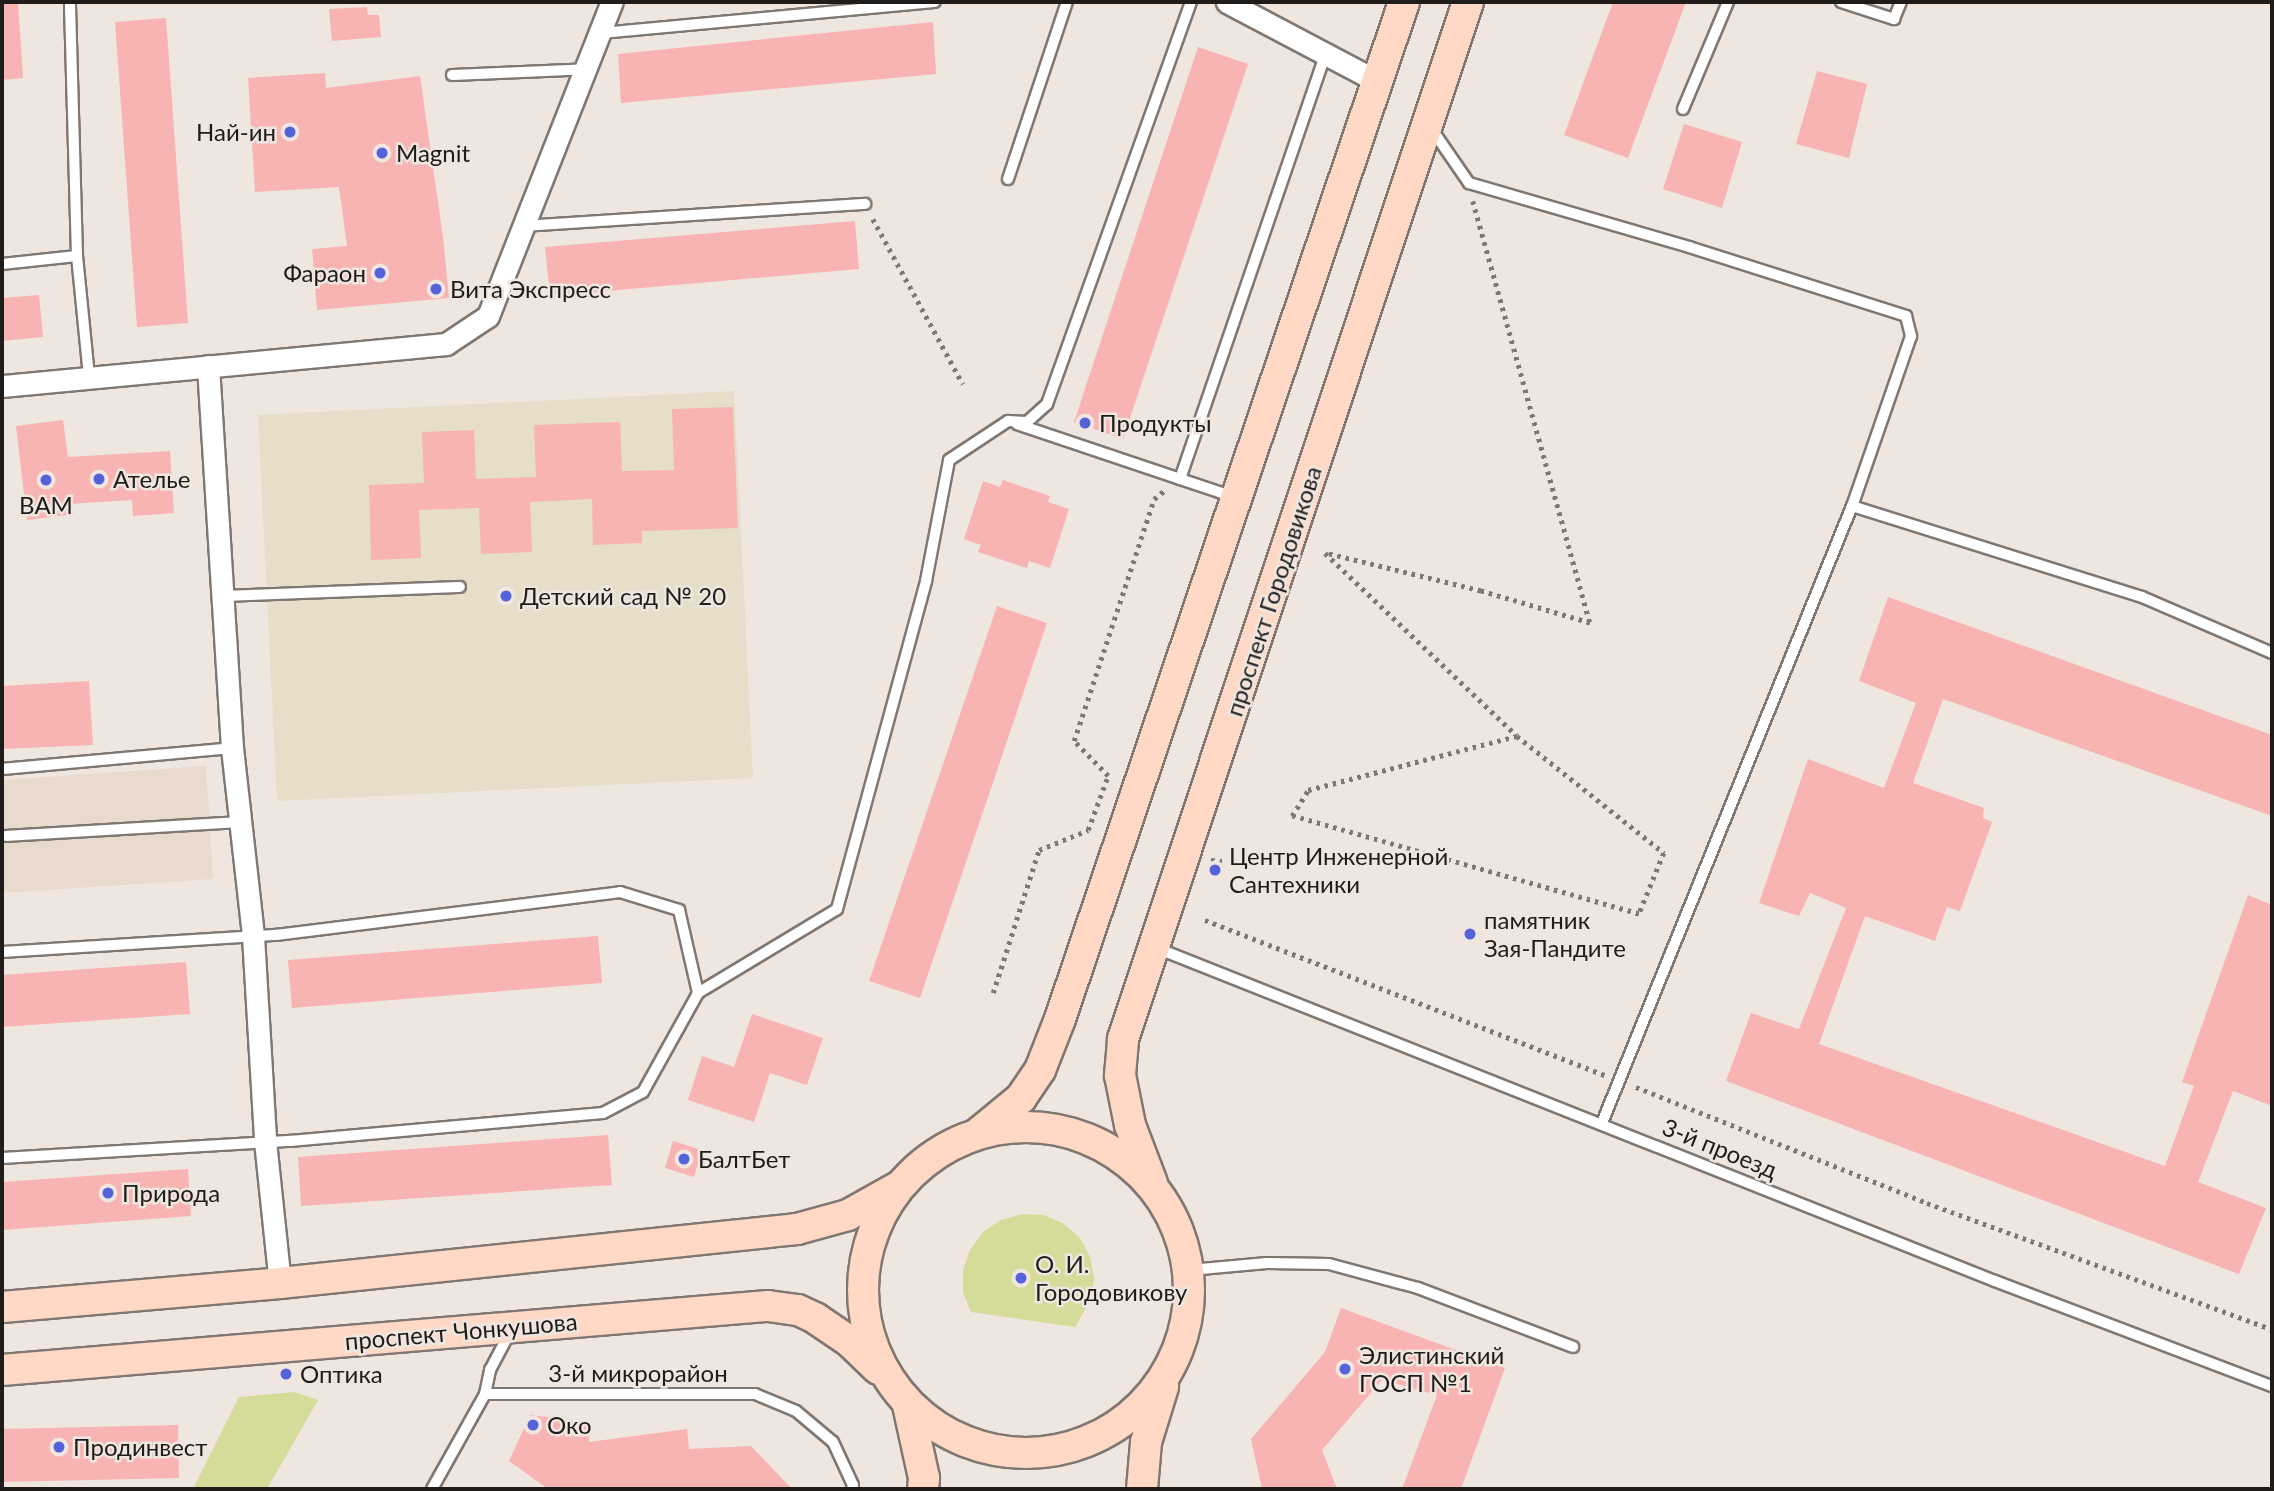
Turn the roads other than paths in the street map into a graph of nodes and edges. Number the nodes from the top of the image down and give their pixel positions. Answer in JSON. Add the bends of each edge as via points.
{"nodes":[{"id":1,"x":70,"y":2,"type":"edge"},
{"id":2,"x":612,"y":2,"type":"edge"},
{"id":3,"x":935,"y":2,"type":"edge"},
{"id":4,"x":1067,"y":2,"type":"edge"},
{"id":5,"x":1191,"y":2,"type":"edge"},
{"id":6,"x":1227,"y":2,"type":"edge"},
{"id":7,"x":1404,"y":2,"type":"edge"},
{"id":8,"x":1468,"y":2,"type":"edge"},
{"id":9,"x":1728,"y":2,"type":"edge"},
{"id":10,"x":1841,"y":2,"type":"edge"},
{"id":11,"x":1901,"y":2,"type":"edge"},
{"id":12,"x":600,"y":33,"type":"junction"},
{"id":13,"x":1325,"y":52,"type":"junction"},
{"id":14,"x":587,"y":69,"type":"junction"},
{"id":15,"x":452,"y":75,"type":"dead end"},
{"id":16,"x":1377,"y":81,"type":"junction"},
{"id":17,"x":1683,"y":109,"type":"dead end"},
{"id":18,"x":1429,"y":123,"type":"junction"},
{"id":19,"x":1008,"y":179,"type":"dead end"},
{"id":20,"x":865,"y":204,"type":"road end"},
{"id":21,"x":524,"y":226,"type":"junction"},
{"id":22,"x":77,"y":256,"type":"junction"},
{"id":23,"x":2,"y":264,"type":"edge"},
{"id":24,"x":208,"y":366,"type":"junction"},
{"id":25,"x":89,"y":377,"type":"junction"},
{"id":26,"x":2,"y":386,"type":"edge"},
{"id":27,"x":1008,"y":421,"type":"junction"},
{"id":28,"x":1180,"y":479,"type":"junction"},
{"id":29,"x":1236,"y":497,"type":"junction"},
{"id":30,"x":1852,"y":506,"type":"junction"},
{"id":31,"x":460,"y":587,"type":"dead end"},
{"id":32,"x":222,"y":596,"type":"junction"},
{"id":33,"x":2272,"y":653,"type":"edge"},
{"id":34,"x":232,"y":748,"type":"junction"},
{"id":35,"x":2,"y":769,"type":"edge"},
{"id":36,"x":240,"y":822,"type":"junction"},
{"id":37,"x":6,"y":836,"type":"dead end"},
{"id":38,"x":253,"y":936,"type":"junction"},
{"id":39,"x":1153,"y":946,"type":"junction"},
{"id":40,"x":2,"y":952,"type":"edge"},
{"id":41,"x":698,"y":993,"type":"junction"},
{"id":42,"x":1602,"y":1123,"type":"junction"},
{"id":43,"x":977,"y":1134,"type":"junction"},
{"id":44,"x":265,"y":1141,"type":"junction"},
{"id":45,"x":2,"y":1158,"type":"edge"},
{"id":46,"x":1152,"y":1184,"type":"junction"},
{"id":47,"x":899,"y":1186,"type":"junction"},
{"id":48,"x":1190,"y":1270,"type":"junction"},
{"id":49,"x":280,"y":1283,"type":"junction"},
{"id":50,"x":2,"y":1307,"type":"edge"},
{"id":51,"x":513,"y":1326,"type":"junction"},
{"id":52,"x":1573,"y":1347,"type":"dead end"},
{"id":53,"x":2,"y":1370,"type":"edge"},
{"id":54,"x":1166,"y":1379,"type":"junction"},
{"id":55,"x":2272,"y":1386,"type":"edge"},
{"id":56,"x":485,"y":1394,"type":"junction"},
{"id":57,"x":901,"y":1395,"type":"junction"},
{"id":58,"x":432,"y":1489,"type":"edge"},
{"id":59,"x":852,"y":1489,"type":"edge"},
{"id":60,"x":923,"y":1489,"type":"edge"},
{"id":61,"x":1142,"y":1489,"type":"edge"}],
"edges":[{"from":1,"to":22,"type":"lane"},
{"from":2,"to":12,"type":"street"},
{"from":3,"to":12,"type":"lane"},
{"from":4,"to":19,"type":"lane"},
{"from":5,"to":27,"type":"lane","via":[[1046,404],[1027,422]]},
{"from":6,"to":13,"type":"street"},
{"from":7,"to":16,"type":"main road"},
{"from":8,"to":18,"type":"main road","name":"проспект Городовикова"},
{"from":9,"to":17,"type":"lane"},
{"from":10,"to":11,"type":"lane","via":[[1894,19]]},
{"from":12,"to":14,"type":"street"},
{"from":13,"to":16,"type":"street"},
{"from":13,"to":28,"type":"lane"},
{"from":14,"to":15,"type":"lane"},
{"from":14,"to":21,"type":"street"},
{"from":16,"to":29,"type":"main road"},
{"from":18,"to":30,"type":"lane","via":[[1469,183],[1906,316],[1911,336]]},
{"from":18,"to":39,"type":"main road","name":"проспект Городовикова"},
{"from":20,"to":21,"type":"lane"},
{"from":21,"to":24,"type":"street","via":[[488,316],[446,344]]},
{"from":22,"to":23,"type":"lane"},
{"from":22,"to":25,"type":"lane"},
{"from":24,"to":25,"type":"street"},
{"from":24,"to":32,"type":"street"},
{"from":25,"to":26,"type":"street"},
{"from":27,"to":28,"type":"lane"},
{"from":27,"to":41,"type":"lane","via":[[949,460],[926,581],[837,909]]},
{"from":28,"to":29,"type":"lane"},
{"from":29,"to":43,"type":"main road","via":[[1040,1070],[1021,1098]]},
{"from":30,"to":33,"type":"lane","via":[[2142,597]]},
{"from":30,"to":42,"type":"lane"},
{"from":31,"to":32,"type":"lane"},
{"from":32,"to":34,"type":"street"},
{"from":34,"to":35,"type":"lane"},
{"from":34,"to":36,"type":"street"},
{"from":36,"to":37,"type":"lane"},
{"from":36,"to":38,"type":"street"},
{"from":38,"to":40,"type":"lane"},
{"from":38,"to":41,"type":"lane","via":[[620,892],[679,910]]},
{"from":38,"to":44,"type":"street"},
{"from":39,"to":42,"type":"lane","name":"3-й проезд"},
{"from":39,"to":46,"type":"main road","name":"проспект Городовикова","via":[[1123,1039],[1120,1075],[1130,1125]]},
{"from":41,"to":44,"type":"lane","via":[[643,1091],[603,1114]]},
{"from":42,"to":55,"type":"lane","name":"3-й проезд","via":[[1995,1282]]},
{"from":43,"to":46,"type":"main road","via":[[1025,1126],[1072,1133],[1116,1152]]},
{"from":43,"to":47,"type":"main road","via":[[934,1155]]},
{"from":44,"to":45,"type":"lane"},
{"from":44,"to":49,"type":"street"},
{"from":46,"to":48,"type":"main road","via":[[1177,1224]]},
{"from":47,"to":49,"type":"main road","via":[[848,1215],[797,1229]]},
{"from":47,"to":57,"type":"main road","via":[[874,1228],[863,1274],[865,1321],[880,1366]]},
{"from":48,"to":52,"type":"lane","via":[[1267,1263],[1329,1264],[1418,1288]]},
{"from":48,"to":54,"type":"main road","via":[[1188,1326]]},
{"from":49,"to":50,"type":"main road"},
{"from":51,"to":53,"type":"main road","name":"проспект Чонкушова"},
{"from":51,"to":56,"type":"lane","via":[[490,1370]]},
{"from":51,"to":57,"type":"main road","name":"проспект Чонкушова","via":[[768,1306],[798,1310],[849,1341]]},
{"from":54,"to":57,"type":"main road","name":"проспект Чонкушова","via":[[1127,1421],[1085,1444],[1039,1454],[991,1451],[946,1434]]},
{"from":54,"to":61,"type":"main road","via":[[1146,1442]]},
{"from":56,"to":58,"type":"lane"},
{"from":56,"to":59,"type":"lane","name":"3-й микрорайон","via":[[755,1394],[796,1411],[833,1442]]},
{"from":57,"to":60,"type":"main road"}]}
